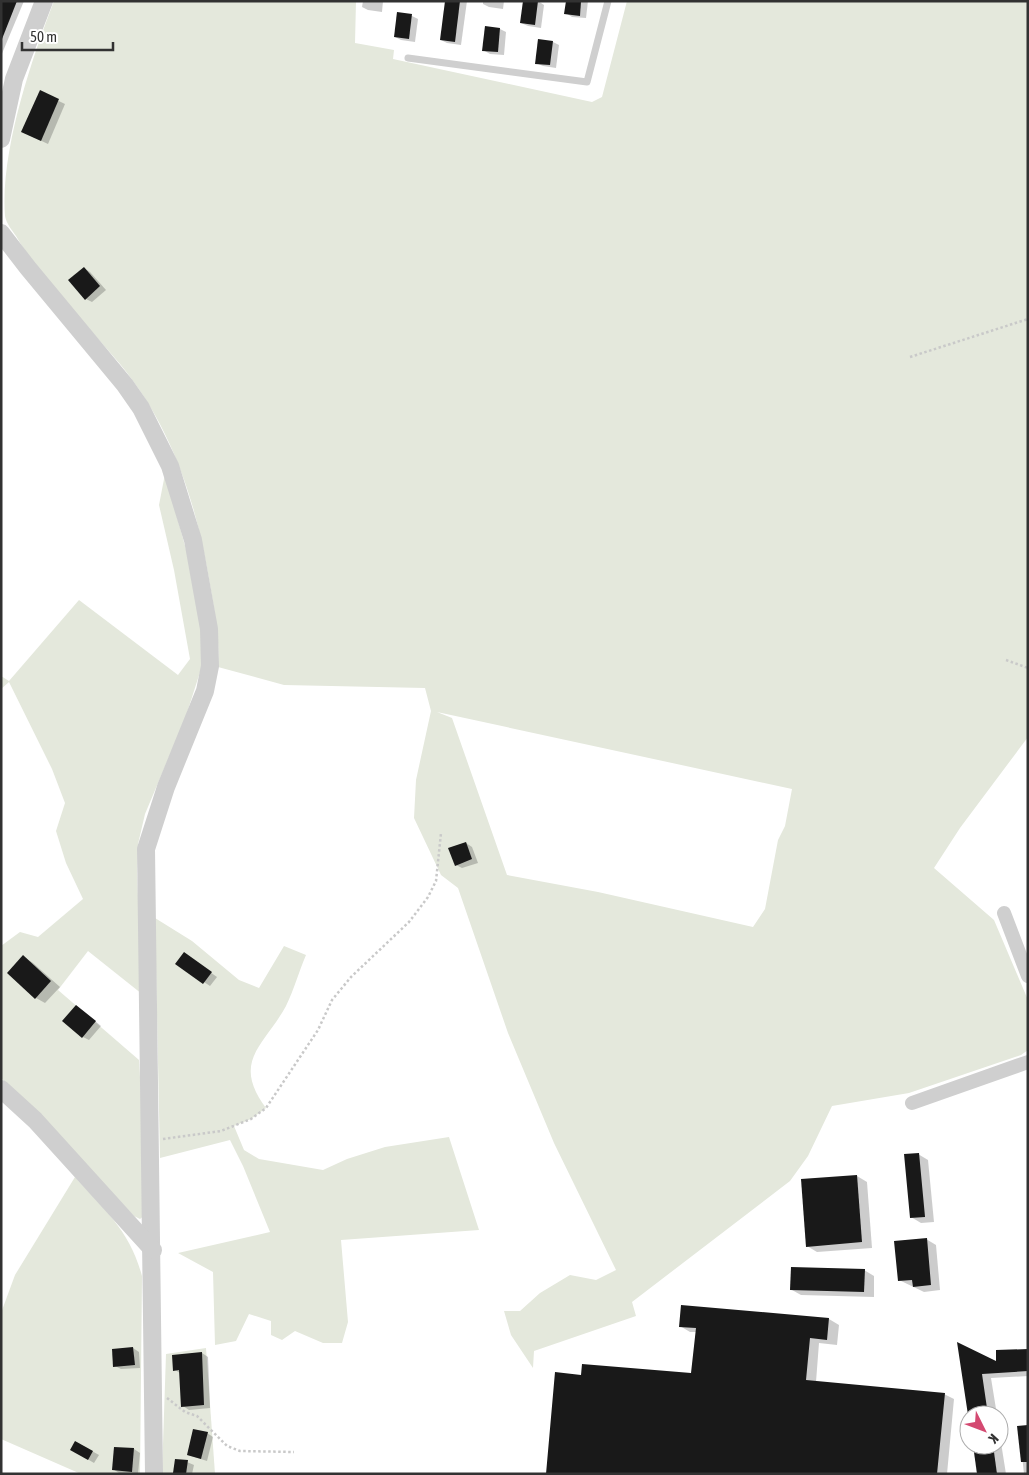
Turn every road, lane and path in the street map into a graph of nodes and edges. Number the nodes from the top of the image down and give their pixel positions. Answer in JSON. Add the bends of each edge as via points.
{"nodes":[{"id":1,"x":44,"y":1,"type":"edge"},
{"id":2,"x":608,"y":1,"type":"edge"},
{"id":3,"x":408,"y":58,"type":"dead end"},
{"id":4,"x":1,"y":139,"type":"edge"},
{"id":5,"x":1,"y":232,"type":"edge"},
{"id":6,"x":1028,"y":319,"type":"edge"},
{"id":7,"x":910,"y":358,"type":"dead end"},
{"id":8,"x":1006,"y":660,"type":"dead end"},
{"id":9,"x":1028,"y":668,"type":"edge"},
{"id":10,"x":441,"y":833,"type":"dead end"},
{"id":11,"x":1004,"y":913,"type":"dead end"},
{"id":12,"x":1028,"y":976,"type":"edge"},
{"id":13,"x":1028,"y":1062,"type":"edge"},
{"id":14,"x":1,"y":1089,"type":"edge"},
{"id":15,"x":912,"y":1103,"type":"dead end"},
{"id":16,"x":151,"y":1141,"type":"junction"},
{"id":17,"x":153,"y":1250,"type":"junction"},
{"id":18,"x":154,"y":1388,"type":"junction"},
{"id":19,"x":294,"y":1452,"type":"dead end"},
{"id":20,"x":154,"y":1474,"type":"edge"}],
"edges":[{"from":1,"to":4,"type":"street","via":[[14,79]]},
{"from":2,"to":3,"type":"lane","via":[[587,82]]},
{"from":5,"to":16,"type":"street","via":[[125,385],[163,447],[182,499],[203,589],[210,646],[205,690],[166,787],[146,849]]},
{"from":6,"to":7,"type":"path"},
{"from":8,"to":9,"type":"path"},
{"from":10,"to":16,"type":"path","via":[[436,881],[428,897],[332,1000],[318,1030],[266,1108],[251,1119],[221,1131]]},
{"from":11,"to":12,"type":"street"},
{"from":13,"to":15,"type":"street"},
{"from":14,"to":17,"type":"street","via":[[60,1146]]},
{"from":16,"to":17,"type":"street"},
{"from":17,"to":18,"type":"street"},
{"from":18,"to":19,"type":"path","via":[[185,1412],[197,1416],[227,1446],[240,1451]]},
{"from":18,"to":20,"type":"street"}]}
